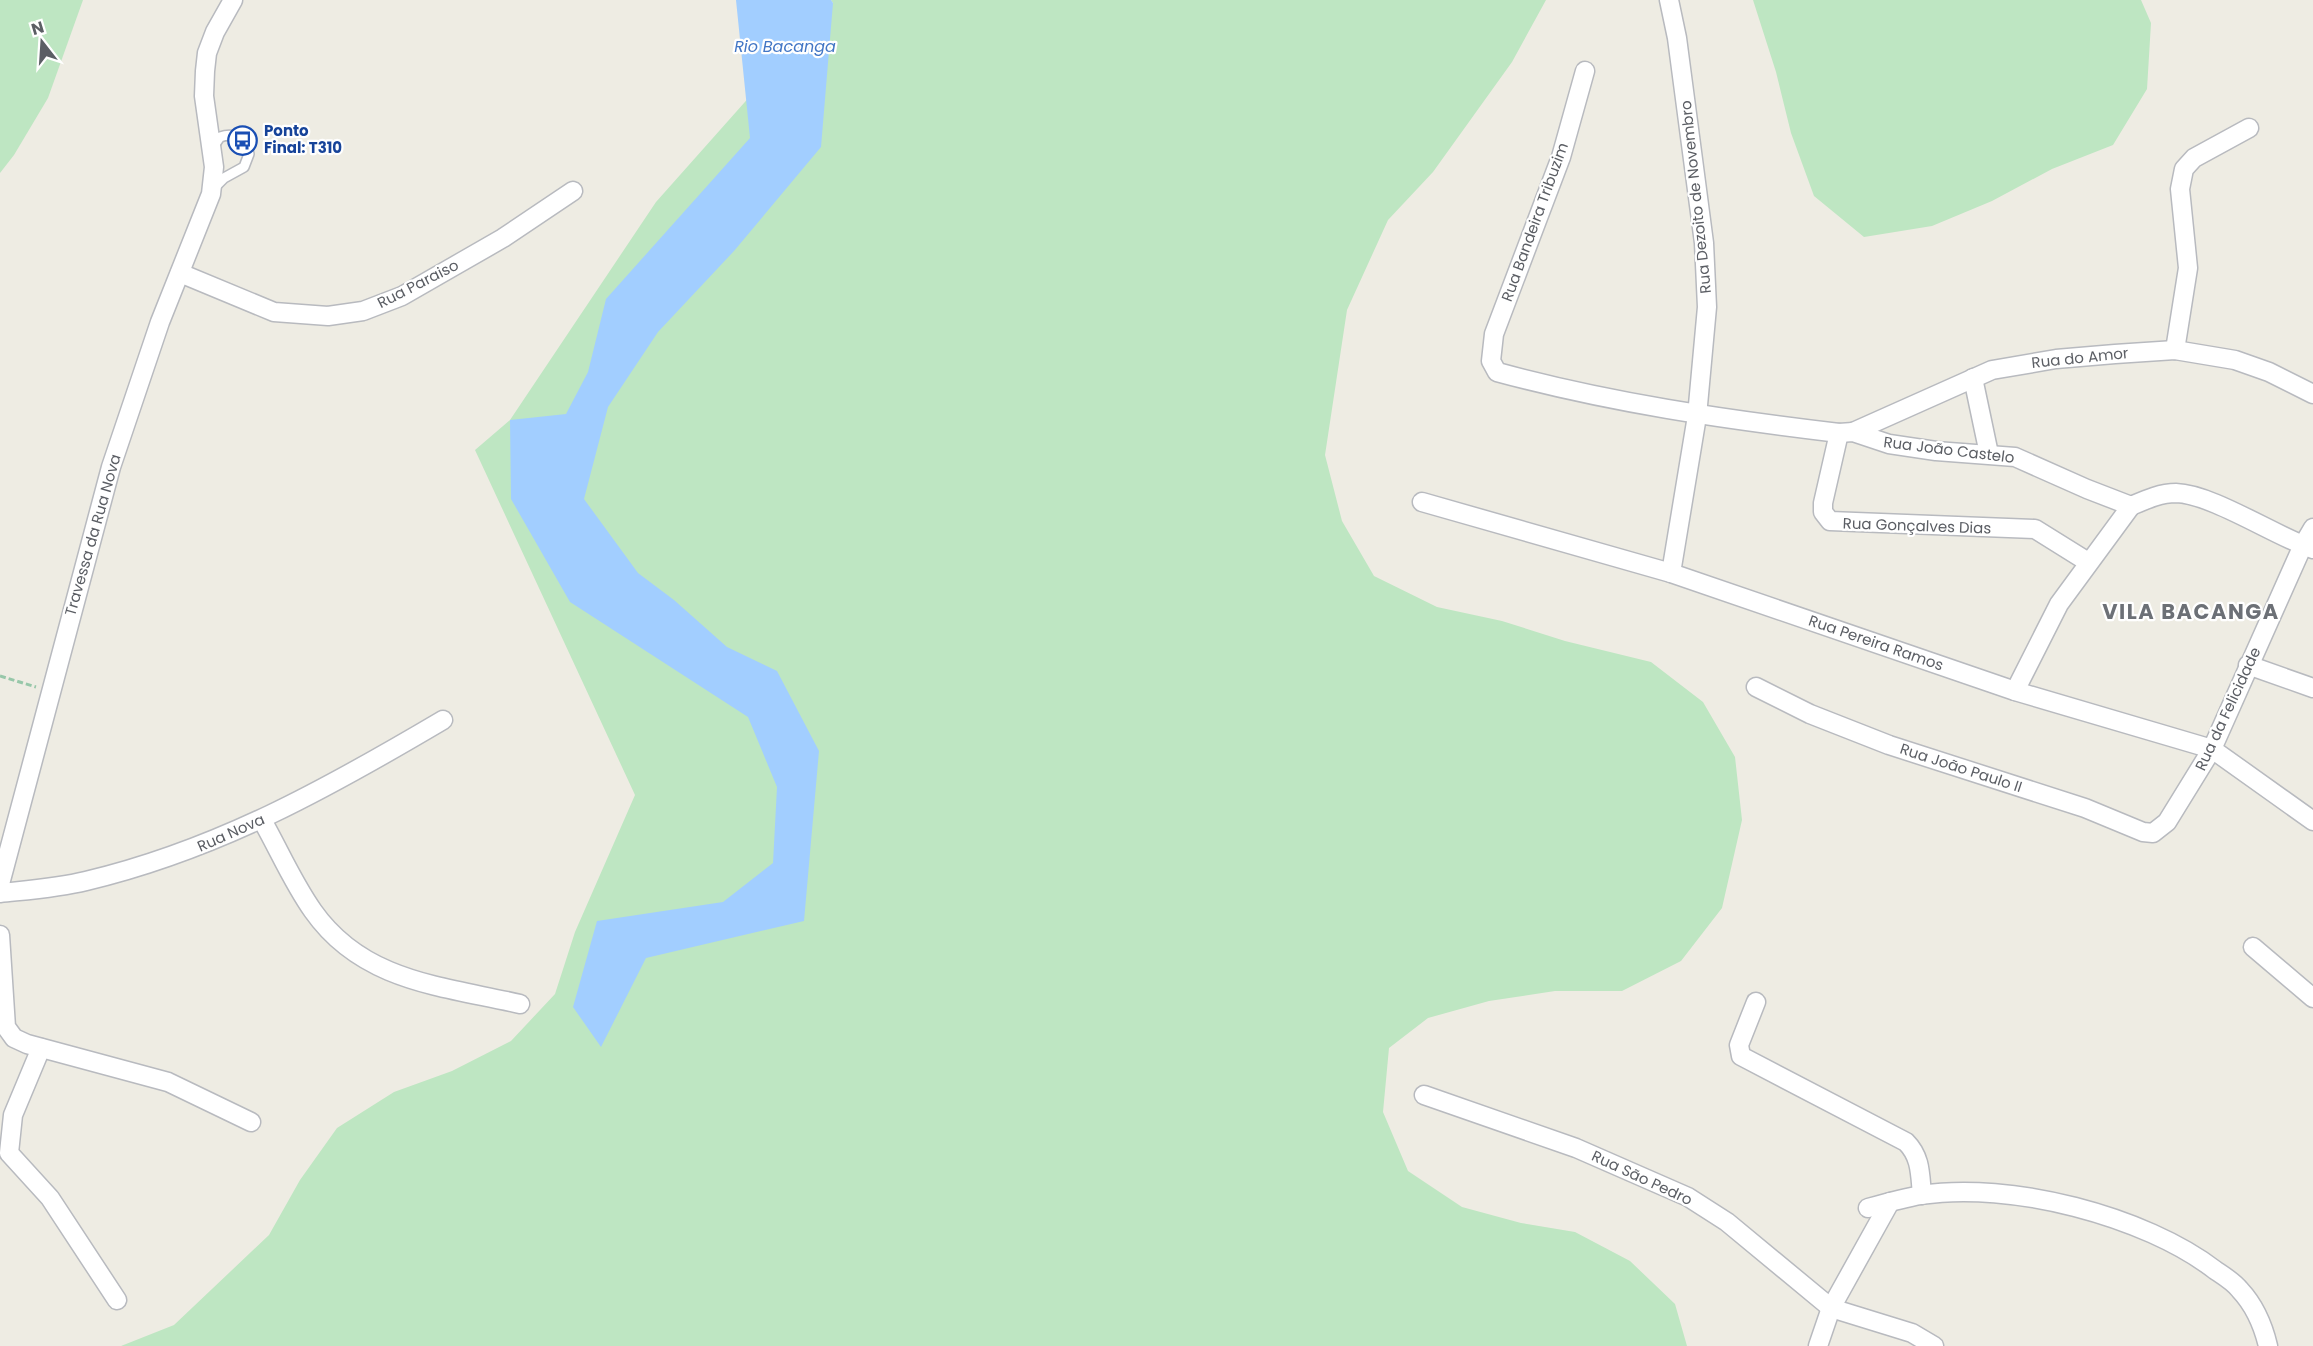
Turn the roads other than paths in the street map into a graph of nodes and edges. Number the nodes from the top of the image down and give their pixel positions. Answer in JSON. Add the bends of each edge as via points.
{"nodes":[{"id":1,"x":233,"y":0,"type":"edge"},
{"id":2,"x":1669,"y":0,"type":"edge"},
{"id":3,"x":1585,"y":71,"type":"dead end"},
{"id":4,"x":2249,"y":128,"type":"dead end"},
{"id":5,"x":212,"y":150,"type":"junction"},
{"id":6,"x":573,"y":191,"type":"dead end"},
{"id":7,"x":211,"y":194,"type":"junction"},
{"id":8,"x":180,"y":273,"type":"junction"},
{"id":9,"x":2175,"y":350,"type":"junction"},
{"id":10,"x":1497,"y":372,"type":"joint"},
{"id":11,"x":1973,"y":378,"type":"junction"},
{"id":12,"x":2313,"y":394,"type":"edge"},
{"id":13,"x":1697,"y":416,"type":"junction"},
{"id":14,"x":1846,"y":433,"type":"junction"},
{"id":15,"x":1989,"y":454,"type":"junction"},
{"id":16,"x":1422,"y":502,"type":"dead end"},
{"id":17,"x":2131,"y":506,"type":"junction"},
{"id":18,"x":2313,"y":528,"type":"edge"},
{"id":19,"x":2308,"y":547,"type":"edge"},
{"id":20,"x":2088,"y":562,"type":"junction"},
{"id":21,"x":1671,"y":573,"type":"junction"},
{"id":22,"x":2248,"y":665,"type":"junction"},
{"id":23,"x":1756,"y":687,"type":"dead end"},
{"id":24,"x":2313,"y":688,"type":"edge"},
{"id":25,"x":2015,"y":691,"type":"junction"},
{"id":26,"x":443,"y":720,"type":"dead end"},
{"id":27,"x":2212,"y":749,"type":"junction"},
{"id":28,"x":262,"y":819,"type":"junction"},
{"id":29,"x":2313,"y":820,"type":"edge"},
{"id":30,"x":2167,"y":822,"type":"joint"},
{"id":31,"x":0,"y":884,"type":"edge"},
{"id":32,"x":0,"y":893,"type":"edge"},
{"id":33,"x":0,"y":935,"type":"edge"},
{"id":34,"x":2253,"y":947,"type":"dead end"},
{"id":35,"x":2313,"y":998,"type":"edge"},
{"id":36,"x":1756,"y":1002,"type":"dead end"},
{"id":37,"x":520,"y":1004,"type":"dead end"},
{"id":38,"x":41,"y":1048,"type":"junction"},
{"id":39,"x":1424,"y":1095,"type":"dead end"},
{"id":40,"x":251,"y":1122,"type":"dead end"},
{"id":41,"x":1922,"y":1195,"type":"junction"},
{"id":42,"x":1890,"y":1202,"type":"junction"},
{"id":43,"x":1868,"y":1208,"type":"dead end"},
{"id":44,"x":117,"y":1300,"type":"dead end"},
{"id":45,"x":1831,"y":1308,"type":"junction"},
{"id":46,"x":1818,"y":1346,"type":"edge"},
{"id":47,"x":1934,"y":1346,"type":"edge"},
{"id":48,"x":2268,"y":1346,"type":"edge"}],
"edges":[{"from":1,"to":5,"type":"street","name":"Travessa da Rua Nova","via":[[207,54],[204,96]]},
{"from":2,"to":13,"type":"street","name":"Rua Dezoito de Novembro","via":[[1704,243],[1707,308]]},
{"from":3,"to":10,"type":"street","name":"Rua Bandeira Tribuzim","via":[[1561,157],[1494,334],[1491,361]]},
{"from":4,"to":9,"type":"street","via":[[2194,158],[2184,169],[2180,189],[2188,268]]},
{"from":5,"to":7,"type":"street","name":"Travessa da Rua Nova"},
{"from":5,"to":7,"type":"lane","name":"Travessa da Rua Nova","via":[[220,137],[235,136],[243,140],[249,154],[244,167],[224,178]]},
{"from":6,"to":8,"type":"street","name":"Rua Paraiso","via":[[475,255],[402,296],[363,311],[328,316],[274,312]]},
{"from":7,"to":8,"type":"street","name":"Travessa da Rua Nova"},
{"from":8,"to":31,"type":"street","name":"Travessa da Rua Nova","via":[[111,467]]},
{"from":9,"to":11,"type":"street","name":"Rua do Amor","via":[[2056,359],[1992,370]]},
{"from":9,"to":12,"type":"street","name":"Rua do Amor","via":[[2235,360]]},
{"from":10,"to":13,"type":"street","name":"Rua João Castelo","via":[[1567,391]]},
{"from":11,"to":14,"type":"street","name":"Rua do Amor"},
{"from":11,"to":15,"type":"street"},
{"from":13,"to":14,"type":"street","name":"Rua João Castelo"},
{"from":13,"to":21,"type":"street","name":"Rua Dezoito de Novembro"},
{"from":14,"to":15,"type":"street","name":"Rua João Castelo","via":[[1889,444]]},
{"from":14,"to":20,"type":"street","name":"Rua Gonçalves Dias","via":[[1823,507],[1830,521],[2035,530]]},
{"from":15,"to":17,"type":"street","name":"Rua João Castelo","via":[[2015,457]]},
{"from":16,"to":21,"type":"street","name":"Rua Pereira Ramos"},
{"from":17,"to":19,"type":"street","via":[[2161,495],[2184,494]]},
{"from":17,"to":20,"type":"street"},
{"from":18,"to":19,"type":"street","name":"Rua da Felicidade"},
{"from":19,"to":22,"type":"street","name":"Rua da Felicidade"},
{"from":20,"to":25,"type":"street","via":[[2059,603]]},
{"from":21,"to":25,"type":"street","name":"Rua Pereira Ramos"},
{"from":22,"to":24,"type":"street"},
{"from":22,"to":27,"type":"street","name":"Rua da Felicidade"},
{"from":23,"to":30,"type":"street","name":"Rua João Paulo II","via":[[1810,714],[1889,745],[2085,808],[2143,832],[2159,830]]},
{"from":25,"to":27,"type":"street","name":"Rua Pereira Ramos"},
{"from":26,"to":28,"type":"street","name":"Rua Nova","via":[[338,783]]},
{"from":27,"to":29,"type":"street","name":"Rua Pereira Ramos"},
{"from":27,"to":30,"type":"street","name":"Rua da Felicidade"},
{"from":28,"to":32,"type":"street","name":"Rua Nova","via":[[190,851],[84,882]]},
{"from":28,"to":37,"type":"street","via":[[312,910],[344,947],[368,963],[401,976]]},
{"from":33,"to":38,"type":"street","via":[[6,1027],[14,1038]]},
{"from":34,"to":35,"type":"street"},
{"from":36,"to":41,"type":"street","via":[[1739,1045],[1741,1056],[1906,1142],[1919,1164]]},
{"from":38,"to":40,"type":"street","via":[[168,1082]]},
{"from":38,"to":44,"type":"street","via":[[13,1114],[9,1153],[50,1198]]},
{"from":39,"to":45,"type":"street","name":"Rua São Pedro","via":[[1576,1148],[1688,1197],[1727,1222]]},
{"from":41,"to":42,"type":"street"},
{"from":41,"to":48,"type":"street","via":[[2004,1194],[2037,1199],[2156,1233],[2203,1260],[2238,1287],[2254,1307]]},
{"from":42,"to":43,"type":"street"},
{"from":42,"to":45,"type":"street"},
{"from":45,"to":46,"type":"street"},
{"from":45,"to":47,"type":"street","name":"Rua São Pedro","via":[[1912,1333]]}]}
